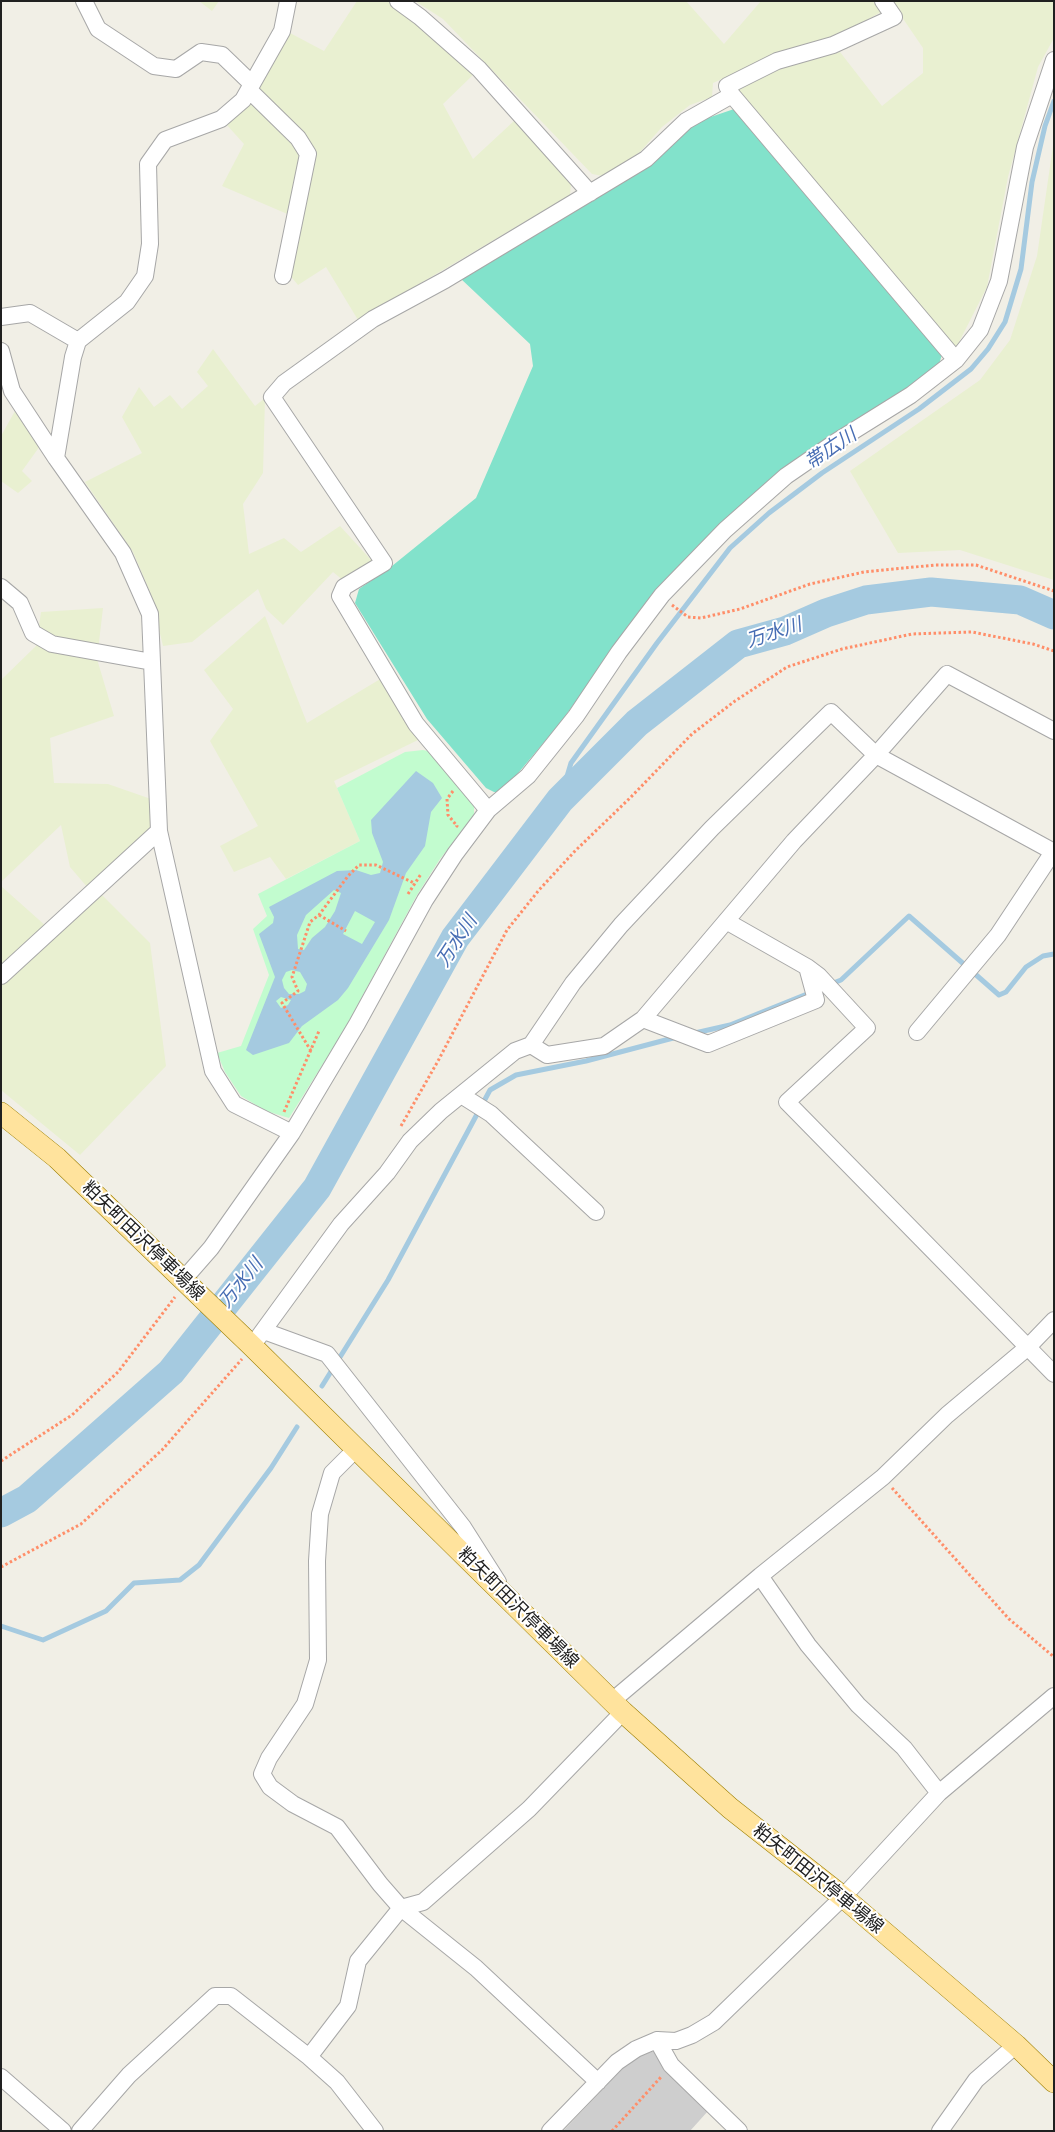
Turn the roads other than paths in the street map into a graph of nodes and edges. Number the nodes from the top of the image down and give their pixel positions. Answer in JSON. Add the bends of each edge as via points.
{"nodes":[{"id":1,"x":84,"y":1,"type":"edge"},
{"id":2,"x":288,"y":1,"type":"edge"},
{"id":3,"x":398,"y":1,"type":"edge"},
{"id":4,"x":883,"y":1,"type":"edge"},
{"id":5,"x":1054,"y":60,"type":"edge"},
{"id":6,"x":250,"y":87,"type":"junction"},
{"id":7,"x":732,"y":96,"type":"junction"},
{"id":8,"x":590,"y":193,"type":"junction"},
{"id":9,"x":283,"y":276,"type":"dead end"},
{"id":10,"x":1,"y":317,"type":"edge"},
{"id":11,"x":78,"y":341,"type":"junction"},
{"id":12,"x":1,"y":351,"type":"edge"},
{"id":13,"x":956,"y":360,"type":"junction"},
{"id":14,"x":56,"y":458,"type":"junction"},
{"id":15,"x":1,"y":587,"type":"edge"},
{"id":16,"x":152,"y":662,"type":"junction"},
{"id":17,"x":1054,"y":731,"type":"edge"},
{"id":18,"x":876,"y":755,"type":"junction"},
{"id":19,"x":488,"y":810,"type":"junction"},
{"id":20,"x":159,"y":831,"type":"junction"},
{"id":21,"x":1053,"y":852,"type":"edge"},
{"id":22,"x":726,"y":921,"type":"junction"},
{"id":23,"x":812,"y":974,"type":"junction"},
{"id":24,"x":1,"y":976,"type":"edge"},
{"id":25,"x":643,"y":1019,"type":"junction"},
{"id":26,"x":917,"y":1032,"type":"dead end"},
{"id":27,"x":532,"y":1045,"type":"junction"},
{"id":28,"x":464,"y":1097,"type":"junction"},
{"id":29,"x":1,"y":1113,"type":"edge"},
{"id":30,"x":292,"y":1133,"type":"junction"},
{"id":31,"x":596,"y":1212,"type":"dead end"},
{"id":32,"x":188,"y":1284,"type":"junction"},
{"id":33,"x":1054,"y":1320,"type":"edge"},
{"id":34,"x":254,"y":1339,"type":"junction"},
{"id":35,"x":1028,"y":1347,"type":"junction"},
{"id":36,"x":1054,"y":1374,"type":"edge"},
{"id":37,"x":356,"y":1449,"type":"junction"},
{"id":38,"x":760,"y":1576,"type":"junction"},
{"id":39,"x":509,"y":1599,"type":"junction"},
{"id":40,"x":1054,"y":1696,"type":"edge"},
{"id":41,"x":618,"y":1707,"type":"junction"},
{"id":42,"x":939,"y":1793,"type":"junction"},
{"id":43,"x":843,"y":1897,"type":"junction"},
{"id":44,"x":401,"y":1908,"type":"junction"},
{"id":45,"x":657,"y":2040,"type":"junction"},
{"id":46,"x":1016,"y":2045,"type":"junction"},
{"id":47,"x":309,"y":2057,"type":"junction"},
{"id":48,"x":1,"y":2076,"type":"edge"},
{"id":49,"x":1053,"y":2079,"type":"edge"},
{"id":50,"x":598,"y":2082,"type":"junction"},
{"id":51,"x":63,"y":2131,"type":"edge"},
{"id":52,"x":80,"y":2131,"type":"edge"},
{"id":53,"x":375,"y":2131,"type":"edge"},
{"id":54,"x":550,"y":2131,"type":"edge"},
{"id":55,"x":739,"y":2131,"type":"edge"},
{"id":56,"x":940,"y":2131,"type":"edge"}],
"edges":[{"from":1,"to":6,"type":"street","via":[[98,29],[154,66],[176,69],[201,52],[222,55]]},
{"from":2,"to":6,"type":"street","via":[[282,31]]},
{"from":3,"to":8,"type":"street","via":[[427,22],[479,69]]},
{"from":4,"to":7,"type":"street","via":[[894,17],[833,45],[777,61],[727,86]]},
{"from":5,"to":13,"type":"street","via":[[1025,147],[998,281],[980,330]]},
{"from":6,"to":9,"type":"street","via":[[298,138],[308,154]]},
{"from":6,"to":11,"type":"street","via":[[243,100],[221,119],[165,140],[148,164],[150,244],[145,276],[127,302]]},
{"from":7,"to":8,"type":"street","via":[[686,121],[646,159]]},
{"from":7,"to":13,"type":"street"},
{"from":8,"to":19,"type":"street","via":[[446,280],[373,319],[284,383],[272,397],[384,563],[344,587],[340,596],[416,724]]},
{"from":10,"to":11,"type":"street","via":[[30,313]]},
{"from":11,"to":14,"type":"street"},
{"from":12,"to":14,"type":"street","via":[[12,391]]},
{"from":13,"to":19,"type":"street","via":[[911,395],[786,476],[724,530],[662,595],[576,716],[528,776]]},
{"from":14,"to":16,"type":"street","via":[[123,553],[150,614]]},
{"from":15,"to":16,"type":"street","via":[[20,603],[33,633],[52,644]]},
{"from":16,"to":20,"type":"street"},
{"from":17,"to":18,"type":"street","via":[[947,674]]},
{"from":18,"to":21,"type":"street"},
{"from":18,"to":22,"type":"street","via":[[794,841]]},
{"from":18,"to":27,"type":"street","via":[[831,712],[712,828],[621,925],[573,983]]},
{"from":19,"to":30,"type":"street","via":[[425,900]]},
{"from":20,"to":24,"type":"street"},
{"from":20,"to":30,"type":"street","via":[[212,1071],[234,1104]]},
{"from":21,"to":26,"type":"street","via":[[998,935]]},
{"from":22,"to":23,"type":"street"},
{"from":22,"to":25,"type":"street"},
{"from":23,"to":25,"type":"street","via":[[816,1000],[708,1044]]},
{"from":23,"to":35,"type":"street","via":[[867,1028],[787,1102]]},
{"from":25,"to":27,"type":"street","via":[[604,1046],[547,1055]]},
{"from":27,"to":28,"type":"street","via":[[515,1051]]},
{"from":28,"to":31,"type":"street","via":[[484,1110]]},
{"from":28,"to":34,"type":"street","via":[[410,1141],[387,1173],[341,1224]]},
{"from":29,"to":32,"type":"main road","name":"粕矢町田沢停車場線","via":[[57,1158]]},
{"from":30,"to":32,"type":"street"},
{"from":32,"to":34,"type":"main road","name":"粕矢町田沢停車場線"},
{"from":33,"to":35,"type":"street"},
{"from":34,"to":37,"type":"main road","name":"粕矢町田沢停車場線"},
{"from":34,"to":39,"type":"street","via":[[327,1354],[464,1527]]},
{"from":35,"to":36,"type":"street"},
{"from":35,"to":38,"type":"street","via":[[948,1415],[883,1477]]},
{"from":37,"to":39,"type":"main road","name":"粕矢町田沢停車場線"},
{"from":37,"to":44,"type":"street","via":[[332,1473],[320,1514],[318,1660],[306,1704],[268,1758],[262,1774],[270,1787],[293,1804],[337,1827]]},
{"from":38,"to":41,"type":"street"},
{"from":38,"to":42,"type":"street","via":[[808,1645],[858,1705],[904,1748]]},
{"from":39,"to":41,"type":"main road","name":"粕矢町田沢停車場線"},
{"from":40,"to":42,"type":"street"},
{"from":41,"to":43,"type":"main road","name":"粕矢町田沢停車場線","via":[[730,1808]]},
{"from":41,"to":44,"type":"street","via":[[529,1810],[422,1902]]},
{"from":42,"to":43,"type":"street"},
{"from":43,"to":45,"type":"street","via":[[714,2022],[676,2041]]},
{"from":43,"to":46,"type":"main road","name":"粕矢町田沢停車場線"},
{"from":44,"to":47,"type":"street","via":[[358,1961],[348,2006]]},
{"from":44,"to":50,"type":"street","via":[[476,1968]]},
{"from":45,"to":50,"type":"street","via":[[617,2062]]},
{"from":45,"to":55,"type":"street","via":[[671,2065]]},
{"from":46,"to":49,"type":"main road","name":"粕矢町田沢停車場線"},
{"from":46,"to":56,"type":"street","via":[[976,2080]]},
{"from":47,"to":52,"type":"street","via":[[231,1996],[215,1996],[129,2075]]},
{"from":47,"to":53,"type":"street","via":[[337,2082]]},
{"from":48,"to":51,"type":"street"},
{"from":50,"to":54,"type":"street"}]}
